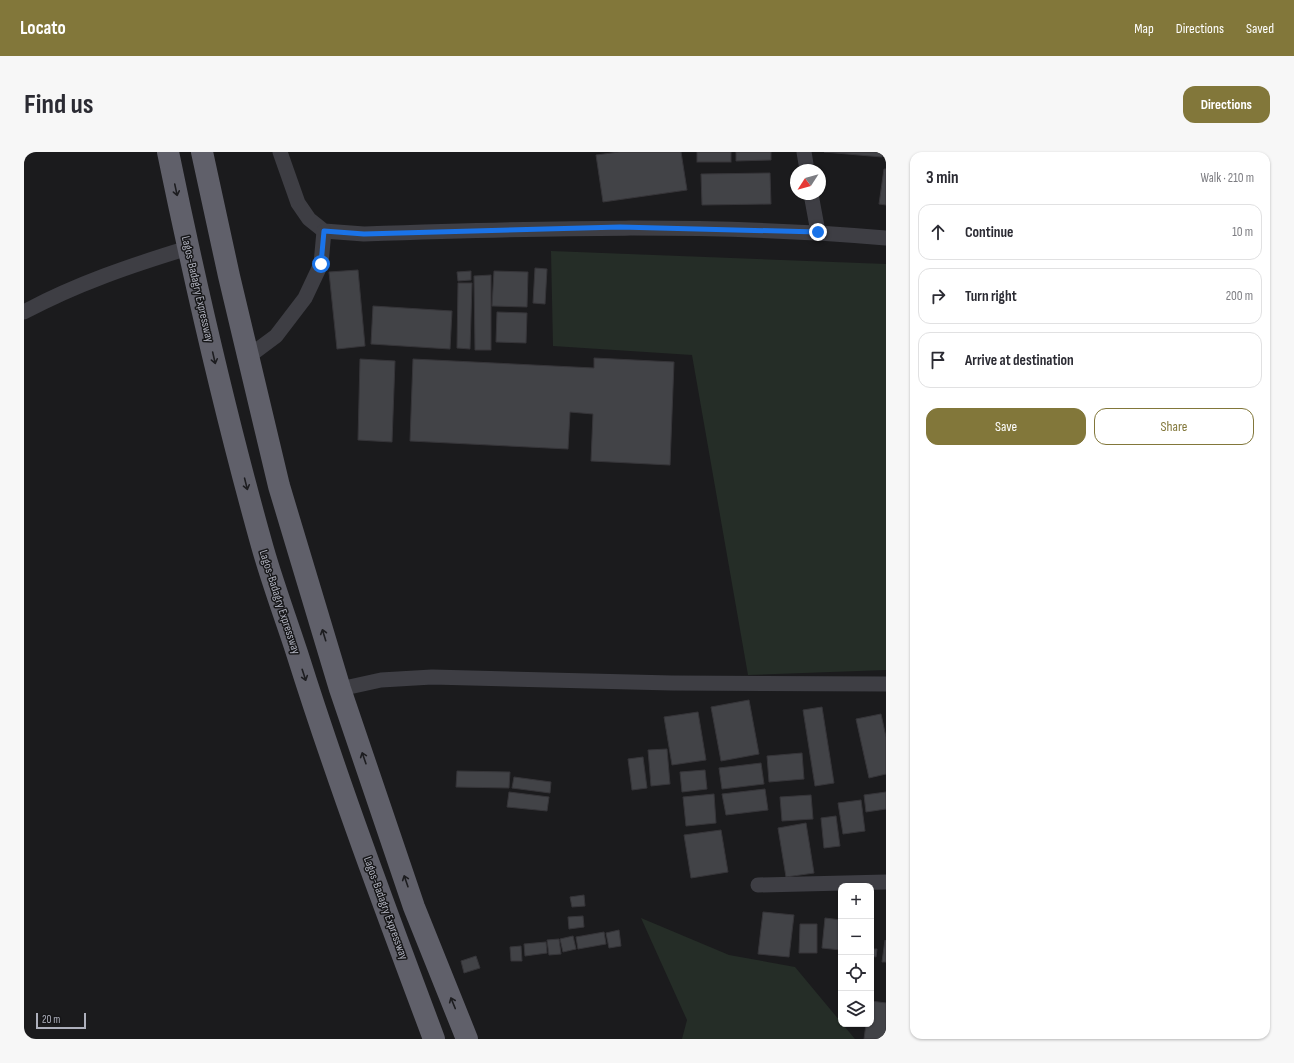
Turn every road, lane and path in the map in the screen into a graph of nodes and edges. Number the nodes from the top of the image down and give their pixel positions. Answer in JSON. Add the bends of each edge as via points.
{"nodes":[{"id":1,"x":168,"y":152,"type":"edge"},
{"id":2,"x":280,"y":152,"type":"edge"},
{"id":3,"x":804,"y":152,"type":"edge"},
{"id":4,"x":207,"y":153,"type":"edge"},
{"id":5,"x":806,"y":164,"type":"edge"},
{"id":6,"x":812,"y":200,"type":"edge"},
{"id":7,"x":324,"y":231,"type":"junction"},
{"id":8,"x":818,"y":232,"type":"junction"},
{"id":9,"x":886,"y":238,"type":"edge"},
{"id":10,"x":188,"y":248,"type":"junction"},
{"id":11,"x":24,"y":312,"type":"edge"},
{"id":12,"x":249,"y":356,"type":"junction"},
{"id":13,"x":886,"y":684,"type":"edge"},
{"id":14,"x":340,"y":689,"type":"junction"},
{"id":15,"x":886,"y":882,"type":"edge"},
{"id":16,"x":758,"y":885,"type":"dead end"},
{"id":17,"x":434,"y":1039,"type":"edge"},
{"id":18,"x":467,"y":1039,"type":"edge"}],
"edges":[{"from":1,"to":10,"type":"highway","name":"Lagos-Badagry Expressway","one_way":true},
{"from":2,"to":7,"type":"street","via":[[298,203],[310,219]]},
{"from":3,"to":5,"type":"street"},
{"from":4,"to":12,"type":"highway","via":[[229,276]]},
{"from":6,"to":8,"type":"street"},
{"from":7,"to":8,"type":"street","via":[[364,234],[620,227]]},
{"from":7,"to":12,"type":"street","via":[[321,264],[305,298],[276,336]]},
{"from":8,"to":9,"type":"street"},
{"from":10,"to":11,"type":"street","via":[[132,265],[52,297]]},
{"from":10,"to":17,"type":"highway","name":"Lagos-Badagry Expressway","one_way":true,"via":[[262,544],[317,716]]},
{"from":14,"to":12,"type":"highway","one_way":true,"via":[[279,486]]},
{"from":13,"to":14,"type":"street","via":[[672,683],[432,677],[381,680]]},
{"from":18,"to":14,"type":"highway","one_way":true,"via":[[414,907]]},
{"from":15,"to":16,"type":"street"}]}
